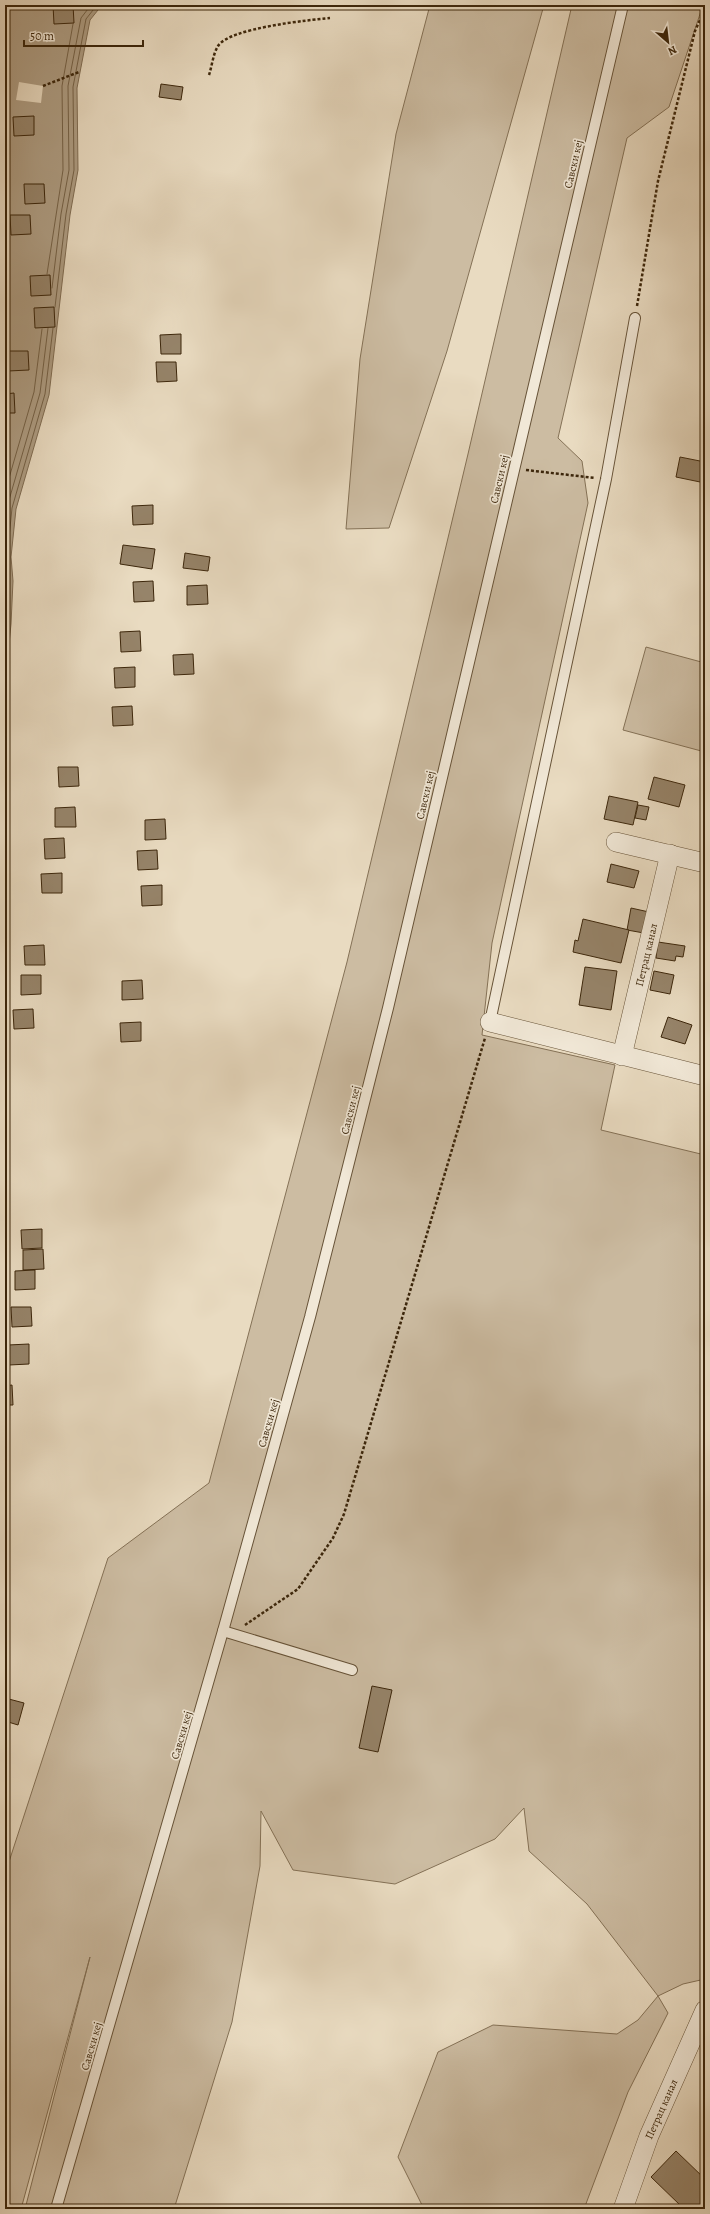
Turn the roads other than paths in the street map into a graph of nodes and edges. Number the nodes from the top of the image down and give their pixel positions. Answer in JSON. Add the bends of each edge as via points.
{"nodes":[{"id":1,"x":623,"y":5,"type":"edge"},
{"id":2,"x":635,"y":318,"type":"road end"},
{"id":3,"x":616,"y":842,"type":"dead end"},
{"id":4,"x":670,"y":854,"type":"junction"},
{"id":5,"x":705,"y":863,"type":"edge"},
{"id":6,"x":490,"y":1022,"type":"joint"},
{"id":7,"x":622,"y":1056,"type":"junction"},
{"id":8,"x":705,"y":1076,"type":"edge"},
{"id":9,"x":227,"y":1633,"type":"junction"},
{"id":10,"x":352,"y":1670,"type":"dead end"},
{"id":11,"x":705,"y":2010,"type":"edge"},
{"id":12,"x":56,"y":2209,"type":"edge"},
{"id":13,"x":622,"y":2209,"type":"edge"}],
"edges":[{"from":1,"to":9,"type":"lane","name":"Савски кеј","via":[[388,1008]]},
{"from":2,"to":6,"type":"lane","via":[[606,479]]},
{"from":3,"to":4,"type":"street"},
{"from":4,"to":5,"type":"street"},
{"from":4,"to":7,"type":"street","name":"Петрац канал"},
{"from":6,"to":7,"type":"street"},
{"from":7,"to":8,"type":"street"},
{"from":9,"to":10,"type":"lane"},
{"from":9,"to":12,"type":"lane","name":"Савски кеј"},
{"from":11,"to":13,"type":"street","name":"Петрац канал","via":[[649,2136]]}]}
